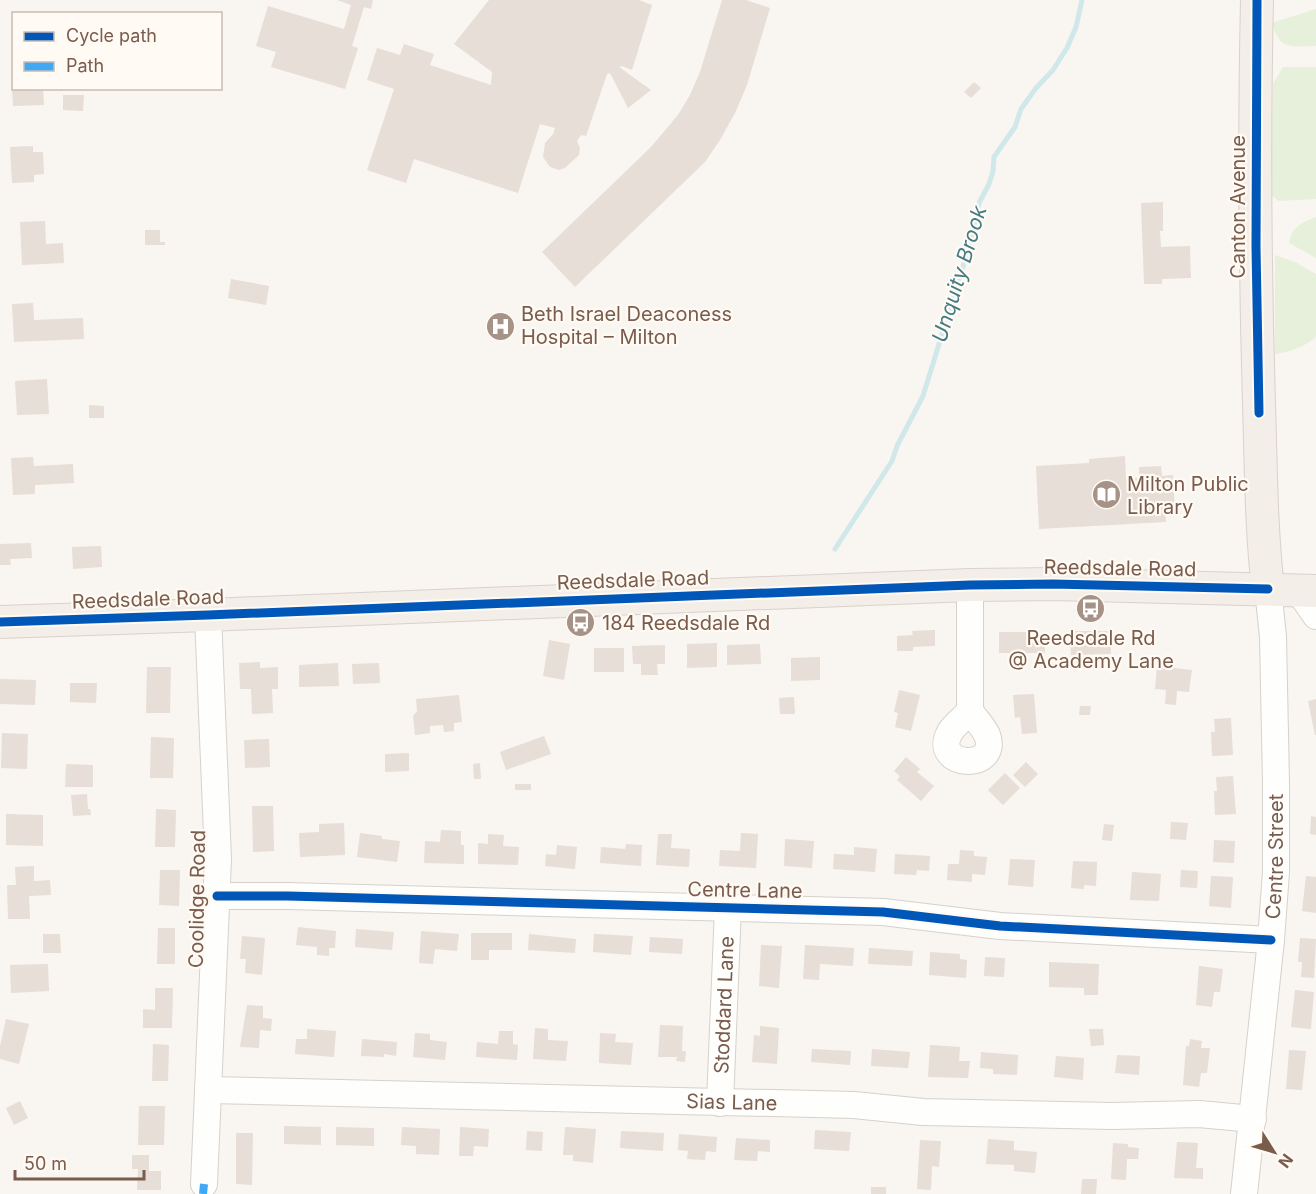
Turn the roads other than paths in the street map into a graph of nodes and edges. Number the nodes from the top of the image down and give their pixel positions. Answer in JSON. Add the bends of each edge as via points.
{"nodes":[{"id":1,"x":1257,"y":0,"type":"edge"},
{"id":2,"x":970,"y":585,"type":"junction"},
{"id":3,"x":1294,"y":590,"type":"edge"},
{"id":4,"x":208,"y":615,"type":"junction"},
{"id":5,"x":1316,"y":616,"type":"edge"},
{"id":6,"x":0,"y":622,"type":"edge"},
{"id":7,"x":970,"y":711,"type":"dead end"},
{"id":8,"x":217,"y":896,"type":"junction"},
{"id":9,"x":728,"y":908,"type":"junction"},
{"id":10,"x":1271,"y":940,"type":"junction"},
{"id":11,"x":208,"y":1090,"type":"junction"},
{"id":12,"x":720,"y":1103,"type":"junction"},
{"id":13,"x":1253,"y":1119,"type":"junction"},
{"id":14,"x":204,"y":1184,"type":"dead end"},
{"id":15,"x":1244,"y":1194,"type":"edge"}],
"edges":[{"from":1,"to":3,"type":"main road","name":"Canton Avenue","via":[[1256,247],[1264,555]]},
{"from":2,"to":3,"type":"main road","name":"Reedsdale Road"},
{"from":2,"to":4,"type":"main road","name":"Reedsdale Road"},
{"from":2,"to":7,"type":"street"},
{"from":3,"to":5,"type":"street","name":"Canton Avenue"},
{"from":3,"to":10,"type":"street","name":"Centre Street","via":[[1273,637],[1276,783]]},
{"from":4,"to":6,"type":"main road","name":"Reedsdale Road"},
{"from":4,"to":8,"type":"street","name":"Coolidge Road","via":[[218,831]]},
{"from":8,"to":9,"type":"street","name":"Centre Lane"},
{"from":8,"to":11,"type":"street","name":"Coolidge Road"},
{"from":9,"to":10,"type":"street","name":"Centre Lane","via":[[883,912],[1000,926]]},
{"from":9,"to":12,"type":"street","name":"Stoddard Lane"},
{"from":10,"to":13,"type":"street","name":"Centre Street"},
{"from":11,"to":12,"type":"street","name":"Sias Lane"},
{"from":11,"to":14,"type":"street","name":"Coolidge Road"},
{"from":12,"to":13,"type":"street","name":"Sias Lane","via":[[923,1112],[1199,1114]]},
{"from":13,"to":15,"type":"street","name":"Centre Street"}]}
